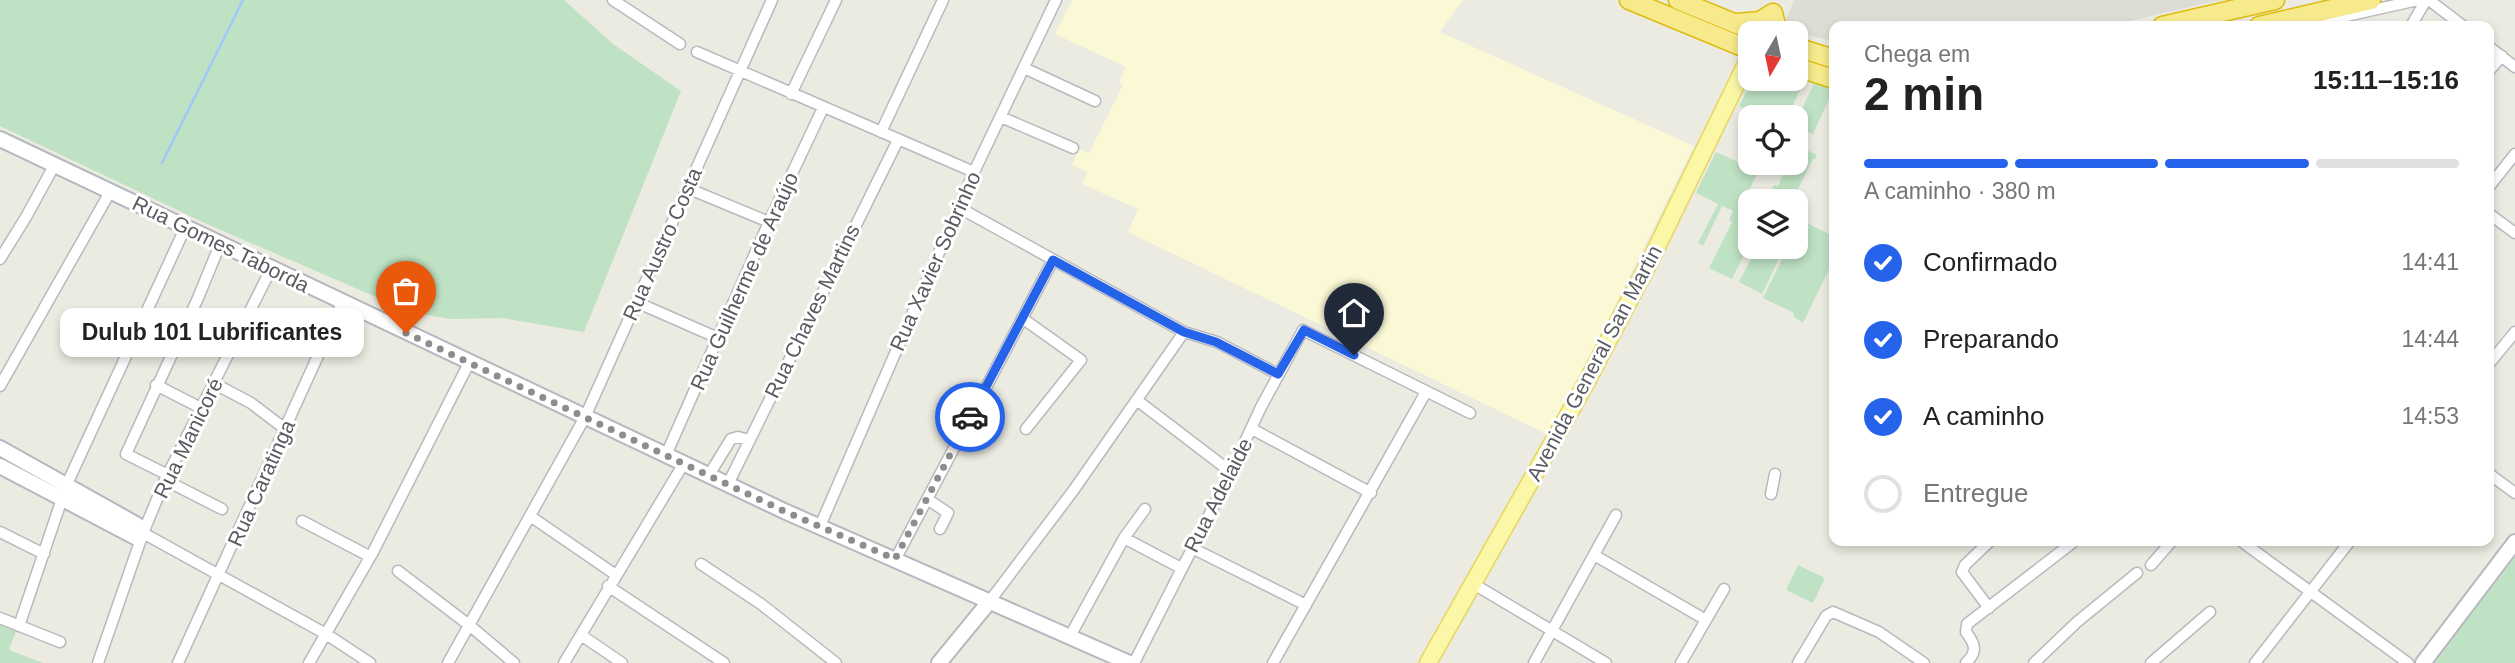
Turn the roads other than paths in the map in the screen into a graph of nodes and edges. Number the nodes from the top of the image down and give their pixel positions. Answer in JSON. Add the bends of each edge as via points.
{"nodes":[{"id":1,"x":613,"y":0,"type":"edge"},
{"id":2,"x":772,"y":0,"type":"edge"},
{"id":3,"x":836,"y":0,"type":"edge"},
{"id":4,"x":943,"y":0,"type":"edge"},
{"id":5,"x":1056,"y":0,"type":"edge"},
{"id":6,"x":1629,"y":0,"type":"edge"},
{"id":7,"x":1678,"y":0,"type":"edge"},
{"id":8,"x":1706,"y":0,"type":"edge"},
{"id":9,"x":2275,"y":0,"type":"edge"},
{"id":10,"x":2371,"y":0,"type":"edge"},
{"id":11,"x":2418,"y":0,"type":"edge"},
{"id":12,"x":2427,"y":0,"type":"edge"},
{"id":13,"x":1776,"y":6,"type":"edge"},
{"id":14,"x":1744,"y":21,"type":"edge"},
{"id":15,"x":1765,"y":21,"type":"edge"},
{"id":16,"x":2184,"y":21,"type":"edge"},
{"id":17,"x":2281,"y":21,"type":"edge"},
{"id":18,"x":2324,"y":21,"type":"edge"},
{"id":19,"x":2414,"y":21,"type":"edge"},
{"id":20,"x":2456,"y":21,"type":"edge"},
{"id":21,"x":1738,"y":25,"type":"edge"},
{"id":22,"x":680,"y":44,"type":"dead end"},
{"id":23,"x":1738,"y":48,"type":"edge"},
{"id":24,"x":2494,"y":50,"type":"edge"},
{"id":25,"x":1808,"y":51,"type":"edge"},
{"id":26,"x":697,"y":52,"type":"dead end"},
{"id":27,"x":2502,"y":56,"type":"junction"},
{"id":28,"x":1829,"y":57,"type":"edge"},
{"id":29,"x":2494,"y":65,"type":"edge"},
{"id":30,"x":2515,"y":67,"type":"edge"},
{"id":31,"x":1024,"y":68,"type":"junction"},
{"id":32,"x":740,"y":70,"type":"junction"},
{"id":33,"x":1808,"y":71,"type":"edge"},
{"id":34,"x":1829,"y":77,"type":"edge"},
{"id":35,"x":1738,"y":80,"type":"edge"},
{"id":36,"x":791,"y":94,"type":"junction"},
{"id":37,"x":1095,"y":101,"type":"dead end"},
{"id":38,"x":822,"y":108,"type":"junction"},
{"id":39,"x":1001,"y":117,"type":"junction"},
{"id":40,"x":881,"y":132,"type":"junction"},
{"id":41,"x":0,"y":139,"type":"edge"},
{"id":42,"x":898,"y":139,"type":"junction"},
{"id":43,"x":1073,"y":148,"type":"dead end"},
{"id":44,"x":2515,"y":154,"type":"edge"},
{"id":45,"x":55,"y":164,"type":"junction"},
{"id":46,"x":974,"y":172,"type":"junction"},
{"id":47,"x":2494,"y":180,"type":"edge"},
{"id":48,"x":687,"y":188,"type":"junction"},
{"id":49,"x":110,"y":191,"type":"junction"},
{"id":50,"x":958,"y":207,"type":"junction"},
{"id":51,"x":2494,"y":217,"type":"edge"},
{"id":52,"x":769,"y":222,"type":"junction"},
{"id":53,"x":186,"y":226,"type":"junction"},
{"id":54,"x":2515,"y":233,"type":"edge"},
{"id":55,"x":220,"y":242,"type":"junction"},
{"id":56,"x":0,"y":259,"type":"edge"},
{"id":57,"x":1053,"y":260,"type":"junction"},
{"id":58,"x":272,"y":267,"type":"junction"},
{"id":59,"x":636,"y":302,"type":"junction"},
{"id":60,"x":342,"y":303,"type":"junction"},
{"id":61,"x":1022,"y":318,"type":"junction"},
{"id":62,"x":1184,"y":332,"type":"junction"},
{"id":63,"x":2515,"y":332,"type":"edge"},
{"id":64,"x":718,"y":338,"type":"junction"},
{"id":65,"x":2494,"y":350,"type":"edge"},
{"id":66,"x":469,"y":363,"type":"junction"},
{"id":67,"x":1278,"y":374,"type":"junction"},
{"id":68,"x":215,"y":384,"type":"junction"},
{"id":69,"x":156,"y":385,"type":"junction"},
{"id":70,"x":0,"y":386,"type":"edge"},
{"id":71,"x":1426,"y":392,"type":"junction"},
{"id":72,"x":1138,"y":401,"type":"junction"},
{"id":73,"x":201,"y":408,"type":"junction"},
{"id":74,"x":1470,"y":413,"type":"dead end"},
{"id":75,"x":584,"y":417,"type":"junction"},
{"id":76,"x":285,"y":429,"type":"junction"},
{"id":77,"x":1026,"y":429,"type":"dead end"},
{"id":78,"x":1252,"y":429,"type":"junction"},
{"id":79,"x":749,"y":440,"type":"junction"},
{"id":80,"x":0,"y":448,"type":"edge"},
{"id":81,"x":666,"y":455,"type":"junction"},
{"id":82,"x":684,"y":463,"type":"junction"},
{"id":83,"x":0,"y":466,"type":"edge"},
{"id":84,"x":1231,"y":472,"type":"junction"},
{"id":85,"x":1775,"y":474,"type":"dead end"},
{"id":86,"x":709,"y":475,"type":"junction"},
{"id":87,"x":2494,"y":477,"type":"edge"},
{"id":88,"x":167,"y":478,"type":"junction"},
{"id":89,"x":728,"y":484,"type":"junction"},
{"id":90,"x":65,"y":492,"type":"junction"},
{"id":91,"x":1371,"y":493,"type":"junction"},
{"id":92,"x":2515,"y":493,"type":"edge"},
{"id":93,"x":1770,"y":494,"type":"dead end"},
{"id":94,"x":927,"y":499,"type":"junction"},
{"id":95,"x":222,"y":509,"type":"dead end"},
{"id":96,"x":1145,"y":509,"type":"dead end"},
{"id":97,"x":1616,"y":515,"type":"dead end"},
{"id":98,"x":530,"y":516,"type":"junction"},
{"id":99,"x":302,"y":521,"type":"dead end"},
{"id":100,"x":820,"y":526,"type":"junction"},
{"id":101,"x":940,"y":529,"type":"dead end"},
{"id":102,"x":142,"y":530,"type":"junction"},
{"id":103,"x":0,"y":532,"type":"edge"},
{"id":104,"x":1124,"y":538,"type":"junction"},
{"id":105,"x":2515,"y":542,"type":"edge"},
{"id":106,"x":1985,"y":546,"type":"edge"},
{"id":107,"x":2068,"y":546,"type":"edge"},
{"id":108,"x":2168,"y":546,"type":"edge"},
{"id":109,"x":2248,"y":546,"type":"edge"},
{"id":110,"x":2346,"y":546,"type":"edge"},
{"id":111,"x":1192,"y":548,"type":"junction"},
{"id":112,"x":44,"y":554,"type":"junction"},
{"id":113,"x":1594,"y":555,"type":"junction"},
{"id":114,"x":369,"y":556,"type":"junction"},
{"id":115,"x":895,"y":559,"type":"junction"},
{"id":116,"x":701,"y":564,"type":"dead end"},
{"id":117,"x":2151,"y":565,"type":"dead end"},
{"id":118,"x":1181,"y":568,"type":"junction"},
{"id":119,"x":398,"y":571,"type":"dead end"},
{"id":120,"x":2137,"y":573,"type":"dead end"},
{"id":121,"x":616,"y":575,"type":"junction"},
{"id":122,"x":219,"y":577,"type":"junction"},
{"id":123,"x":1472,"y":583,"type":"junction"},
{"id":124,"x":608,"y":586,"type":"junction"},
{"id":125,"x":1724,"y":589,"type":"dead end"},
{"id":126,"x":2309,"y":591,"type":"junction"},
{"id":127,"x":989,"y":602,"type":"junction"},
{"id":128,"x":1306,"y":605,"type":"junction"},
{"id":129,"x":1989,"y":608,"type":"junction"},
{"id":130,"x":2210,"y":612,"type":"dead end"},
{"id":131,"x":0,"y":618,"type":"edge"},
{"id":132,"x":1706,"y":620,"type":"junction"},
{"id":133,"x":469,"y":625,"type":"junction"},
{"id":134,"x":19,"y":626,"type":"junction"},
{"id":135,"x":1552,"y":631,"type":"junction"},
{"id":136,"x":326,"y":634,"type":"junction"},
{"id":137,"x":581,"y":635,"type":"junction"},
{"id":138,"x":1069,"y":638,"type":"junction"},
{"id":139,"x":60,"y":642,"type":"dead end"},
{"id":140,"x":1919,"y":662,"type":"edge"},
{"id":141,"x":98,"y":663,"type":"edge"},
{"id":142,"x":178,"y":663,"type":"edge"},
{"id":143,"x":309,"y":663,"type":"edge"},
{"id":144,"x":370,"y":663,"type":"edge"},
{"id":145,"x":448,"y":663,"type":"edge"},
{"id":146,"x":514,"y":663,"type":"edge"},
{"id":147,"x":564,"y":663,"type":"edge"},
{"id":148,"x":622,"y":663,"type":"edge"},
{"id":149,"x":724,"y":663,"type":"edge"},
{"id":150,"x":836,"y":663,"type":"edge"},
{"id":151,"x":939,"y":663,"type":"edge"},
{"id":152,"x":1131,"y":663,"type":"edge"},
{"id":153,"x":1273,"y":663,"type":"edge"},
{"id":154,"x":1428,"y":663,"type":"edge"},
{"id":155,"x":1534,"y":663,"type":"edge"},
{"id":156,"x":1606,"y":663,"type":"edge"},
{"id":157,"x":1681,"y":663,"type":"edge"},
{"id":158,"x":1798,"y":663,"type":"edge"},
{"id":159,"x":1966,"y":663,"type":"edge"},
{"id":160,"x":2034,"y":663,"type":"edge"},
{"id":161,"x":2151,"y":663,"type":"edge"},
{"id":162,"x":2255,"y":663,"type":"edge"},
{"id":163,"x":2408,"y":663,"type":"edge"},
{"id":164,"x":2423,"y":663,"type":"edge"}],
"edges":[{"from":1,"to":22,"type":"street"},
{"from":2,"to":32,"type":"street","name":"Rua Austro Costa"},
{"from":3,"to":36,"type":"street"},
{"from":4,"to":40,"type":"street"},
{"from":5,"to":31,"type":"street","name":"Rua Xavier Sobrinho"},
{"from":6,"to":23,"type":"highway"},
{"from":7,"to":21,"type":"highway"},
{"from":8,"to":14,"type":"highway"},
{"from":9,"to":16,"type":"highway"},
{"from":10,"to":17,"type":"highway"},
{"from":11,"to":18,"type":"street"},
{"from":12,"to":19,"type":"street"},
{"from":12,"to":20,"type":"street"},
{"from":13,"to":15,"type":"highway"},
{"from":24,"to":27,"type":"street"},
{"from":25,"to":28,"type":"highway"},
{"from":26,"to":32,"type":"street"},
{"from":27,"to":29,"type":"street"},
{"from":27,"to":30,"type":"street"},
{"from":31,"to":37,"type":"street"},
{"from":31,"to":39,"type":"street","name":"Rua Xavier Sobrinho"},
{"from":32,"to":36,"type":"street"},
{"from":32,"to":48,"type":"street","name":"Rua Austro Costa"},
{"from":33,"to":34,"type":"highway"},
{"from":35,"to":123,"type":"main road","name":"Avenida General San Martin","via":[[1565,423]]},
{"from":36,"to":38,"type":"street"},
{"from":38,"to":40,"type":"street"},
{"from":38,"to":52,"type":"street","name":"Rua Guilherme de Araújo"},
{"from":39,"to":43,"type":"street"},
{"from":39,"to":46,"type":"street","name":"Rua Xavier Sobrinho"},
{"from":40,"to":42,"type":"street"},
{"from":41,"to":45,"type":"main road","name":"Rua Gomes Taborda"},
{"from":42,"to":46,"type":"street"},
{"from":42,"to":79,"type":"street","name":"Rua Chaves Martins"},
{"from":44,"to":47,"type":"street"},
{"from":45,"to":49,"type":"main road","name":"Rua Gomes Taborda"},
{"from":45,"to":56,"type":"street"},
{"from":46,"to":50,"type":"street","name":"Rua Xavier Sobrinho"},
{"from":48,"to":52,"type":"street"},
{"from":48,"to":59,"type":"street","name":"Rua Austro Costa"},
{"from":49,"to":53,"type":"main road","name":"Rua Gomes Taborda"},
{"from":49,"to":70,"type":"street"},
{"from":50,"to":57,"type":"street"},
{"from":50,"to":100,"type":"street","name":"Rua Xavier Sobrinho"},
{"from":51,"to":54,"type":"street"},
{"from":52,"to":64,"type":"street","name":"Rua Guilherme de Araújo"},
{"from":53,"to":55,"type":"main road","name":"Rua Gomes Taborda"},
{"from":53,"to":90,"type":"street"},
{"from":55,"to":58,"type":"main road","name":"Rua Gomes Taborda"},
{"from":55,"to":69,"type":"street"},
{"from":57,"to":61,"type":"street"},
{"from":57,"to":62,"type":"street"},
{"from":58,"to":60,"type":"main road","name":"Rua Gomes Taborda"},
{"from":58,"to":68,"type":"street","name":"Rua Manicoré"},
{"from":59,"to":64,"type":"street"},
{"from":59,"to":75,"type":"street","name":"Rua Austro Costa"},
{"from":60,"to":66,"type":"main road","name":"Rua Gomes Taborda"},
{"from":60,"to":76,"type":"street","name":"Rua Caratinga"},
{"from":61,"to":77,"type":"street","via":[[1081,360]]},
{"from":61,"to":94,"type":"street"},
{"from":62,"to":67,"type":"street","via":[[1216,342]]},
{"from":62,"to":72,"type":"street"},
{"from":63,"to":65,"type":"street"},
{"from":64,"to":81,"type":"street","name":"Rua Guilherme de Araújo"},
{"from":66,"to":75,"type":"main road","name":"Rua Gomes Taborda"},
{"from":66,"to":114,"type":"street"},
{"from":67,"to":71,"type":"street","name":"Rua Adelaide","via":[[1306,330]]},
{"from":67,"to":78,"type":"street","name":"Rua Adelaide"},
{"from":68,"to":73,"type":"street","name":"Rua Manicoré"},
{"from":68,"to":76,"type":"street"},
{"from":69,"to":73,"type":"street"},
{"from":69,"to":88,"type":"street","via":[[126,454]]},
{"from":71,"to":74,"type":"street"},
{"from":71,"to":91,"type":"street"},
{"from":72,"to":84,"type":"street"},
{"from":72,"to":127,"type":"street"},
{"from":73,"to":88,"type":"street","name":"Rua Manicoré"},
{"from":75,"to":81,"type":"main road","name":"Rua Gomes Taborda"},
{"from":75,"to":98,"type":"street","name":"Rua Austro Costa"},
{"from":76,"to":122,"type":"street","name":"Rua Caratinga"},
{"from":78,"to":84,"type":"street","name":"Rua Adelaide"},
{"from":78,"to":91,"type":"street"},
{"from":79,"to":86,"type":"street","via":[[731,439]]},
{"from":79,"to":89,"type":"street","name":"Rua Chaves Martins"},
{"from":80,"to":90,"type":"main road"},
{"from":81,"to":82,"type":"main road","name":"Rua Gomes Taborda"},
{"from":82,"to":86,"type":"main road","name":"Rua Gomes Taborda"},
{"from":82,"to":121,"type":"street"},
{"from":83,"to":90,"type":"main road"},
{"from":84,"to":111,"type":"street","name":"Rua Adelaide"},
{"from":85,"to":93,"type":"street"},
{"from":86,"to":89,"type":"main road","name":"Rua Gomes Taborda"},
{"from":87,"to":92,"type":"street"},
{"from":88,"to":95,"type":"street"},
{"from":88,"to":102,"type":"street","name":"Rua Manicoré"},
{"from":89,"to":100,"type":"main road","name":"Rua Gomes Taborda"},
{"from":90,"to":102,"type":"main road"},
{"from":90,"to":112,"type":"street"},
{"from":91,"to":128,"type":"street"},
{"from":94,"to":101,"type":"street","via":[[948,513]]},
{"from":94,"to":115,"type":"street"},
{"from":96,"to":104,"type":"street"},
{"from":97,"to":113,"type":"street"},
{"from":98,"to":121,"type":"street"},
{"from":98,"to":133,"type":"street","name":"Rua Austro Costa"},
{"from":99,"to":114,"type":"street"},
{"from":100,"to":115,"type":"main road","name":"Rua Gomes Taborda"},
{"from":102,"to":122,"type":"street"},
{"from":102,"to":141,"type":"street","name":"Rua Manicoré"},
{"from":103,"to":112,"type":"street"},
{"from":104,"to":118,"type":"street"},
{"from":104,"to":138,"type":"street"},
{"from":105,"to":164,"type":"main road"},
{"from":106,"to":129,"type":"street","via":[[1962,569]]},
{"from":107,"to":129,"type":"street"},
{"from":108,"to":117,"type":"street"},
{"from":109,"to":126,"type":"street"},
{"from":110,"to":126,"type":"street"},
{"from":111,"to":118,"type":"street","name":"Rua Adelaide"},
{"from":111,"to":128,"type":"street"},
{"from":112,"to":134,"type":"street"},
{"from":113,"to":132,"type":"street"},
{"from":113,"to":135,"type":"street"},
{"from":114,"to":136,"type":"street"},
{"from":115,"to":127,"type":"main road","name":"Rua Gomes Taborda"},
{"from":116,"to":150,"type":"street"},
{"from":118,"to":152,"type":"street","name":"Rua Adelaide"},
{"from":119,"to":133,"type":"street"},
{"from":120,"to":160,"type":"street"},
{"from":121,"to":124,"type":"street"},
{"from":122,"to":136,"type":"street"},
{"from":122,"to":142,"type":"street","name":"Rua Caratinga"},
{"from":123,"to":135,"type":"street"},
{"from":123,"to":154,"type":"main road","name":"Avenida General San Martin"},
{"from":124,"to":137,"type":"street"},
{"from":124,"to":149,"type":"street"},
{"from":125,"to":132,"type":"street"},
{"from":126,"to":162,"type":"street"},
{"from":126,"to":163,"type":"street"},
{"from":127,"to":138,"type":"main road","name":"Rua Gomes Taborda"},
{"from":127,"to":151,"type":"main road"},
{"from":128,"to":153,"type":"street"},
{"from":129,"to":159,"type":"street","via":[[1965,626],[1975,648]]},
{"from":130,"to":161,"type":"street"},
{"from":131,"to":134,"type":"street"},
{"from":132,"to":157,"type":"street"},
{"from":133,"to":145,"type":"street","name":"Rua Austro Costa"},
{"from":133,"to":146,"type":"street"},
{"from":134,"to":139,"type":"street"},
{"from":135,"to":155,"type":"street"},
{"from":135,"to":156,"type":"street"},
{"from":136,"to":143,"type":"street"},
{"from":136,"to":144,"type":"street"},
{"from":137,"to":147,"type":"street"},
{"from":137,"to":148,"type":"street"},
{"from":138,"to":152,"type":"main road","name":"Rua Gomes Taborda"},
{"from":140,"to":158,"type":"street","via":[[1880,632],[1833,612],[1826,616]]}]}
